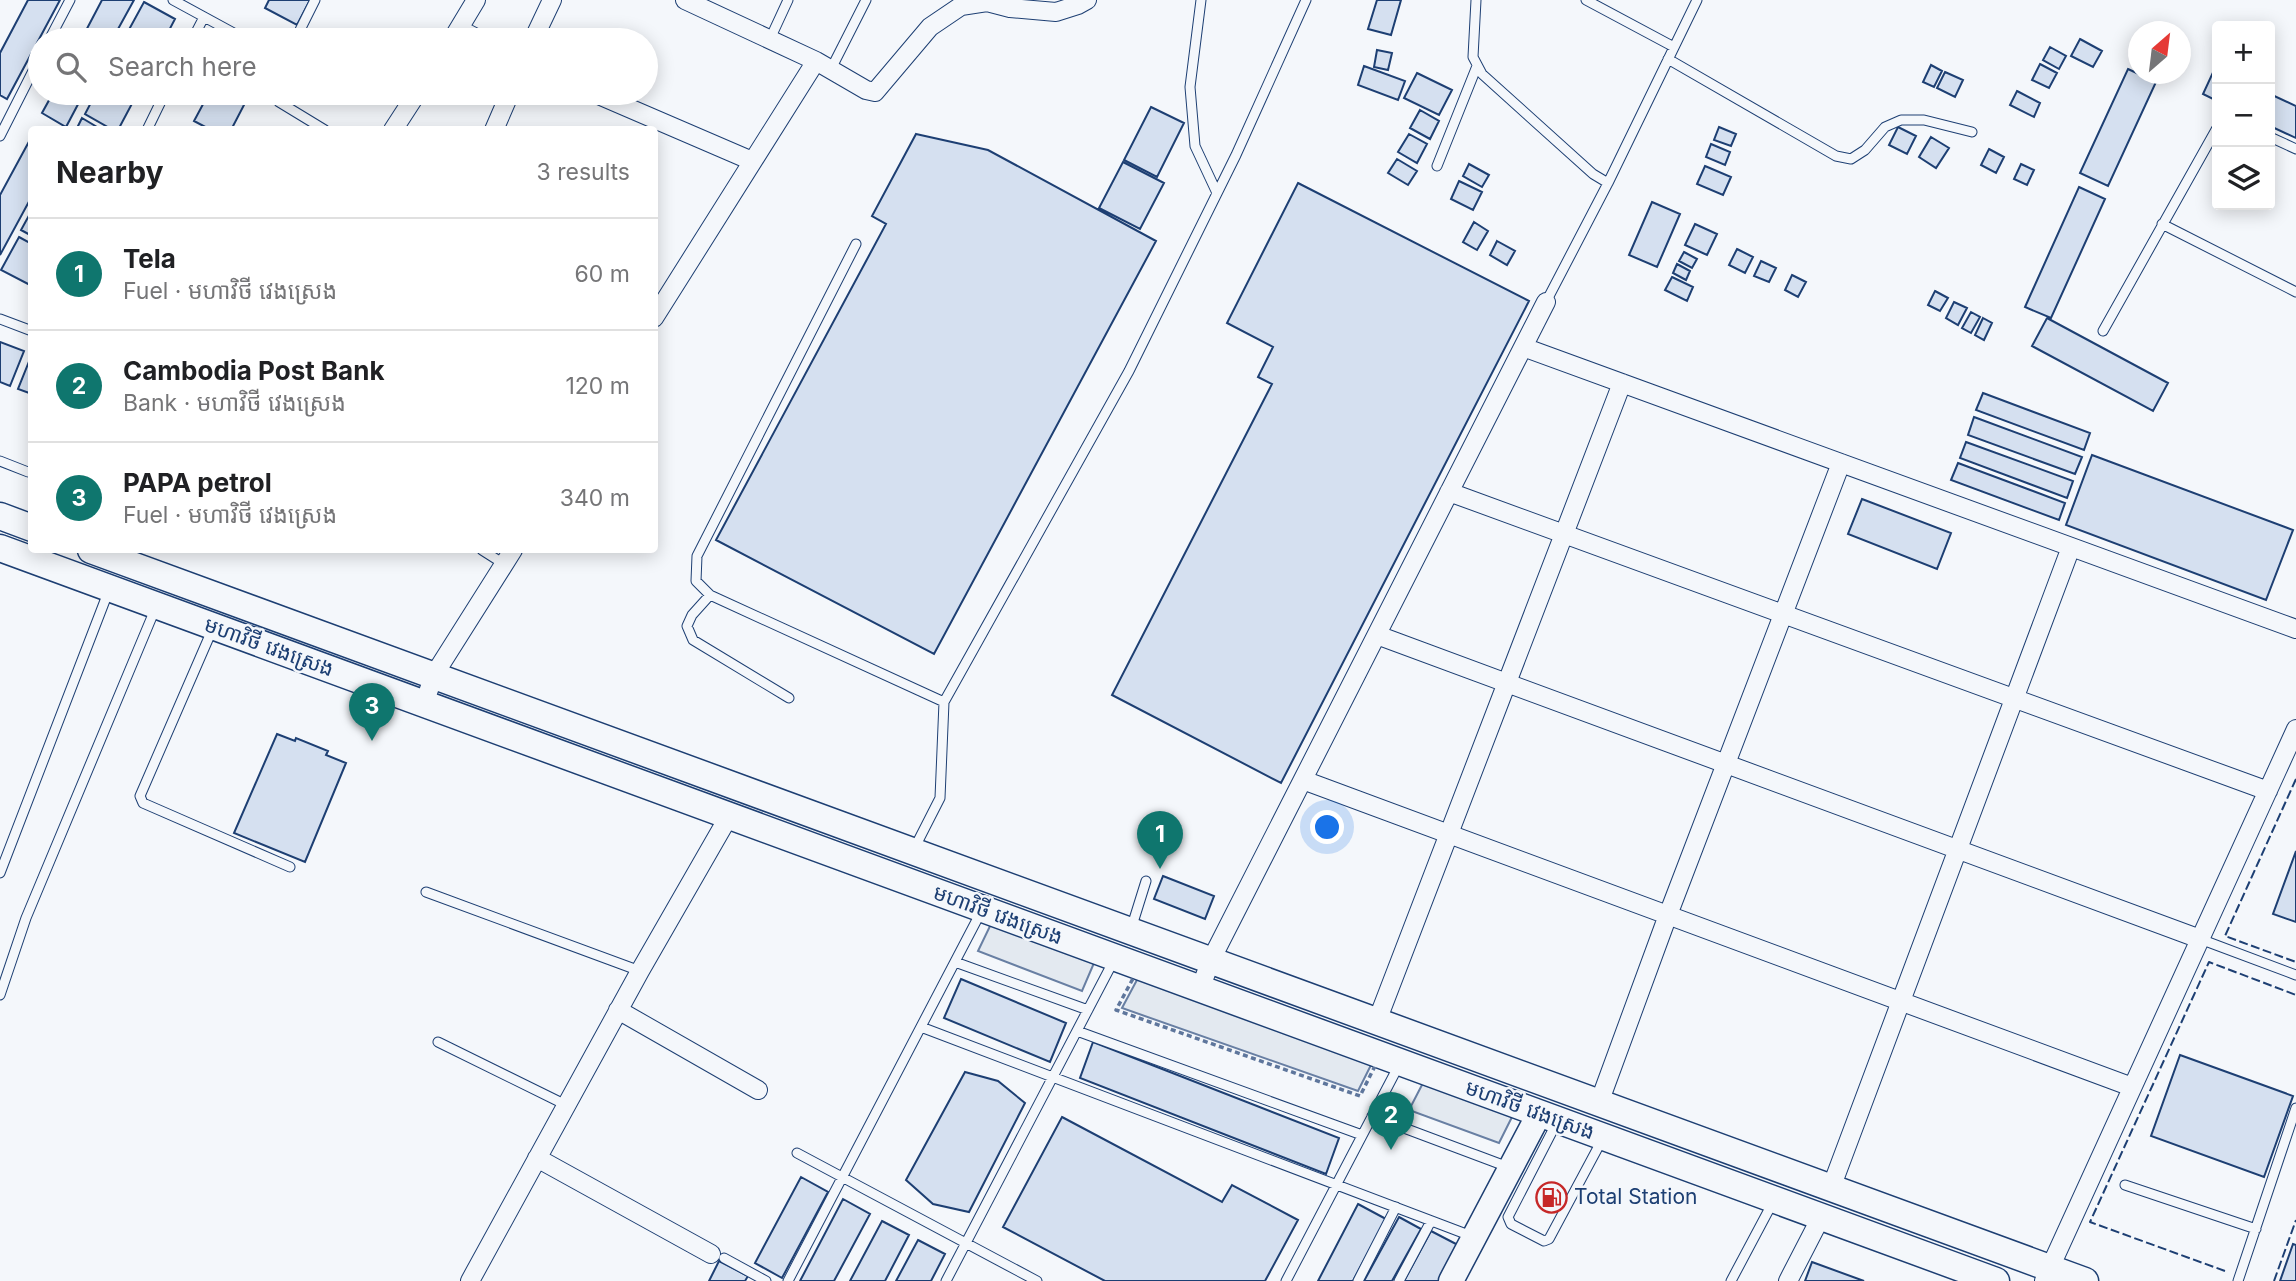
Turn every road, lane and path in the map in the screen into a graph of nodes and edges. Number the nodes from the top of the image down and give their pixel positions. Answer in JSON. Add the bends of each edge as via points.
{"nodes":[{"id":1,"x":69,"y":0,"type":"edge"},
{"id":2,"x":173,"y":0,"type":"edge"},
{"id":3,"x":315,"y":0,"type":"edge"},
{"id":4,"x":476,"y":0,"type":"edge"},
{"id":5,"x":552,"y":0,"type":"edge"},
{"id":6,"x":685,"y":0,"type":"edge"},
{"id":7,"x":788,"y":0,"type":"edge"},
{"id":8,"x":866,"y":0,"type":"edge"},
{"id":9,"x":1087,"y":0,"type":"edge"},
{"id":10,"x":1201,"y":0,"type":"edge"},
{"id":11,"x":1306,"y":0,"type":"edge"},
{"id":12,"x":1476,"y":0,"type":"edge"},
{"id":13,"x":1586,"y":0,"type":"edge"},
{"id":14,"x":1697,"y":0,"type":"edge"},
{"id":15,"x":993,"y":2,"type":"edge"},
{"id":16,"x":204,"y":16,"type":"junction"},
{"id":17,"x":55,"y":28,"type":"edge"},
{"id":18,"x":198,"y":28,"type":"edge"},
{"id":19,"x":225,"y":28,"type":"edge"},
{"id":20,"x":301,"y":28,"type":"edge"},
{"id":21,"x":459,"y":28,"type":"edge"},
{"id":22,"x":539,"y":28,"type":"edge"},
{"id":23,"x":770,"y":39,"type":"junction"},
{"id":24,"x":1674,"y":47,"type":"junction"},
{"id":25,"x":1668,"y":59,"type":"junction"},
{"id":26,"x":823,"y":65,"type":"junction"},
{"id":27,"x":1477,"y":66,"type":"junction"},
{"id":28,"x":28,"y":81,"type":"edge"},
{"id":29,"x":159,"y":105,"type":"edge"},
{"id":30,"x":282,"y":105,"type":"edge"},
{"id":31,"x":409,"y":105,"type":"edge"},
{"id":32,"x":504,"y":105,"type":"edge"},
{"id":33,"x":622,"y":105,"type":"edge"},
{"id":34,"x":148,"y":126,"type":"edge"},
{"id":35,"x":318,"y":126,"type":"edge"},
{"id":36,"x":396,"y":126,"type":"edge"},
{"id":37,"x":496,"y":126,"type":"edge"},
{"id":38,"x":1972,"y":132,"type":"dead end"},
{"id":39,"x":0,"y":136,"type":"edge"},
{"id":40,"x":2212,"y":137,"type":"edge"},
{"id":41,"x":2275,"y":139,"type":"edge"},
{"id":42,"x":2296,"y":149,"type":"edge"},
{"id":43,"x":752,"y":161,"type":"junction"},
{"id":44,"x":1437,"y":166,"type":"dead end"},
{"id":45,"x":1608,"y":183,"type":"junction"},
{"id":46,"x":1217,"y":193,"type":"junction"},
{"id":47,"x":2162,"y":224,"type":"junction"},
{"id":48,"x":856,"y":244,"type":"dead end"},
{"id":49,"x":2296,"y":292,"type":"edge"},
{"id":50,"x":660,"y":297,"type":"edge"},
{"id":51,"x":1546,"y":302,"type":"joint"},
{"id":52,"x":0,"y":319,"type":"edge"},
{"id":53,"x":28,"y":330,"type":"edge"},
{"id":54,"x":2103,"y":331,"type":"dead end"},
{"id":55,"x":1523,"y":347,"type":"junction"},
{"id":56,"x":1622,"y":383,"type":"junction"},
{"id":57,"x":0,"y":461,"type":"edge"},
{"id":58,"x":1841,"y":463,"type":"junction"},
{"id":59,"x":28,"y":472,"type":"dead end"},
{"id":60,"x":1449,"y":492,"type":"junction"},
{"id":61,"x":0,"y":516,"type":"edge"},
{"id":62,"x":28,"y":526,"type":"edge"},
{"id":63,"x":1564,"y":534,"type":"junction"},
{"id":64,"x":2071,"y":547,"type":"junction"},
{"id":65,"x":0,"y":548,"type":"edge"},
{"id":66,"x":118,"y":554,"type":"edge"},
{"id":67,"x":509,"y":557,"type":"edge"},
{"id":68,"x":109,"y":588,"type":"junction"},
{"id":69,"x":710,"y":595,"type":"junction"},
{"id":70,"x":157,"y":606,"type":"junction"},
{"id":71,"x":1783,"y":614,"type":"junction"},
{"id":72,"x":214,"y":627,"type":"junction"},
{"id":73,"x":2296,"y":629,"type":"edge"},
{"id":74,"x":1377,"y":635,"type":"junction"},
{"id":75,"x":434,"y":675,"type":"junction"},
{"id":76,"x":1507,"y":683,"type":"junction"},
{"id":77,"x":789,"y":698,"type":"dead end"},
{"id":78,"x":2014,"y":698,"type":"junction"},
{"id":79,"x":944,"y":702,"type":"junction"},
{"id":80,"x":424,"y":704,"type":"junction"},
{"id":81,"x":2296,"y":729,"type":"edge"},
{"id":82,"x":1726,"y":764,"type":"junction"},
{"id":83,"x":1303,"y":780,"type":"junction"},
{"id":84,"x":2268,"y":791,"type":"junction"},
{"id":85,"x":729,"y":816,"type":"junction"},
{"id":86,"x":1449,"y":834,"type":"junction"},
{"id":87,"x":1958,"y":849,"type":"junction"},
{"id":88,"x":913,"y":851,"type":"junction"},
{"id":89,"x":290,"y":867,"type":"dead end"},
{"id":90,"x":0,"y":873,"type":"edge"},
{"id":91,"x":903,"y":880,"type":"junction"},
{"id":92,"x":1146,"y":881,"type":"dead end"},
{"id":93,"x":426,"y":892,"type":"dead end"},
{"id":94,"x":982,"y":909,"type":"junction"},
{"id":95,"x":1668,"y":915,"type":"junction"},
{"id":96,"x":1130,"y":930,"type":"junction"},
{"id":97,"x":2200,"y":939,"type":"junction"},
{"id":98,"x":1211,"y":960,"type":"junction"},
{"id":99,"x":955,"y":962,"type":"junction"},
{"id":100,"x":1126,"y":965,"type":"junction"},
{"id":101,"x":640,"y":971,"type":"junction"},
{"id":102,"x":2296,"y":975,"type":"edge"},
{"id":103,"x":1200,"y":989,"type":"junction"},
{"id":104,"x":0,"y":995,"type":"edge"},
{"id":105,"x":1901,"y":1002,"type":"junction"},
{"id":106,"x":618,"y":1010,"type":"junction"},
{"id":107,"x":1088,"y":1010,"type":"junction"},
{"id":108,"x":1377,"y":1021,"type":"junction"},
{"id":109,"x":921,"y":1027,"type":"junction"},
{"id":110,"x":1077,"y":1031,"type":"junction"},
{"id":111,"x":438,"y":1042,"type":"dead end"},
{"id":112,"x":1400,"y":1063,"type":"junction"},
{"id":113,"x":1053,"y":1077,"type":"junction"},
{"id":114,"x":2132,"y":1087,"type":"junction"},
{"id":115,"x":758,"y":1090,"type":"dead end"},
{"id":116,"x":1600,"y":1103,"type":"junction"},
{"id":117,"x":566,"y":1105,"type":"junction"},
{"id":118,"x":2296,"y":1108,"type":"edge"},
{"id":119,"x":1372,"y":1116,"type":"junction"},
{"id":120,"x":1548,"y":1117,"type":"junction"},
{"id":121,"x":1362,"y":1135,"type":"junction"},
{"id":122,"x":1604,"y":1137,"type":"junction"},
{"id":123,"x":797,"y":1153,"type":"dead end"},
{"id":124,"x":537,"y":1158,"type":"junction"},
{"id":125,"x":1511,"y":1168,"type":"junction"},
{"id":126,"x":842,"y":1177,"type":"junction"},
{"id":127,"x":1336,"y":1184,"type":"junction"},
{"id":128,"x":2125,"y":1185,"type":"dead end"},
{"id":129,"x":1831,"y":1188,"type":"junction"},
{"id":130,"x":1774,"y":1200,"type":"junction"},
{"id":131,"x":1396,"y":1207,"type":"junction"},
{"id":132,"x":1821,"y":1217,"type":"junction"},
{"id":133,"x":1431,"y":1221,"type":"junction"},
{"id":134,"x":2256,"y":1229,"type":"junction"},
{"id":135,"x":1466,"y":1234,"type":"dead end"},
{"id":136,"x":966,"y":1243,"type":"junction"},
{"id":137,"x":718,"y":1256,"type":"joint"},
{"id":138,"x":2047,"y":1275,"type":"edge"},
{"id":139,"x":470,"y":1281,"type":"edge"},
{"id":140,"x":766,"y":1281,"type":"edge"},
{"id":141,"x":788,"y":1281,"type":"edge"},
{"id":142,"x":946,"y":1281,"type":"edge"},
{"id":143,"x":1037,"y":1281,"type":"edge"},
{"id":144,"x":1286,"y":1281,"type":"edge"},
{"id":145,"x":1358,"y":1281,"type":"edge"},
{"id":146,"x":1399,"y":1281,"type":"edge"},
{"id":147,"x":1451,"y":1281,"type":"edge"},
{"id":148,"x":1731,"y":1281,"type":"edge"},
{"id":149,"x":1788,"y":1281,"type":"edge"},
{"id":150,"x":1996,"y":1281,"type":"edge"},
{"id":151,"x":2085,"y":1281,"type":"edge"},
{"id":152,"x":2238,"y":1281,"type":"edge"}],
"edges":[{"from":1,"to":17,"type":"lane"},
{"from":2,"to":16,"type":"lane"},
{"from":3,"to":20,"type":"lane"},
{"from":4,"to":21,"type":"street"},
{"from":5,"to":22,"type":"street"},
{"from":6,"to":23,"type":"street"},
{"from":7,"to":23,"type":"lane"},
{"from":8,"to":26,"type":"lane"},
{"from":9,"to":15,"type":"street","via":[[1056,12]]},
{"from":10,"to":46,"type":"lane","via":[[1190,86],[1195,145]]},
{"from":11,"to":46,"type":"lane"},
{"from":12,"to":27,"type":"lane","via":[[1473,57]]},
{"from":13,"to":24,"type":"lane"},
{"from":14,"to":24,"type":"lane"},
{"from":15,"to":26,"type":"street","via":[[961,6],[929,27],[874,92]]},
{"from":16,"to":18,"type":"lane"},
{"from":16,"to":19,"type":"lane"},
{"from":23,"to":26,"type":"street"},
{"from":24,"to":25,"type":"lane"},
{"from":25,"to":38,"type":"lane","via":[[1836,156],[1851,159],[1866,150],[1885,127],[1901,120],[1924,120]]},
{"from":25,"to":45,"type":"lane"},
{"from":26,"to":43,"type":"street"},
{"from":27,"to":44,"type":"lane"},
{"from":27,"to":45,"type":"lane","via":[[1592,174]]},
{"from":28,"to":39,"type":"lane"},
{"from":29,"to":34,"type":"lane"},
{"from":30,"to":35,"type":"lane"},
{"from":31,"to":36,"type":"street"},
{"from":32,"to":37,"type":"street"},
{"from":33,"to":43,"type":"street"},
{"from":40,"to":47,"type":"lane"},
{"from":41,"to":42,"type":"lane"},
{"from":43,"to":50,"type":"street"},
{"from":45,"to":51,"type":"lane"},
{"from":46,"to":79,"type":"lane","via":[[1129,371]]},
{"from":47,"to":49,"type":"lane"},
{"from":47,"to":54,"type":"lane"},
{"from":48,"to":69,"type":"lane","via":[[697,556],[696,581]]},
{"from":51,"to":55,"type":"street"},
{"from":52,"to":53,"type":"lane"},
{"from":55,"to":56,"type":"street"},
{"from":55,"to":60,"type":"street"},
{"from":56,"to":58,"type":"street"},
{"from":56,"to":63,"type":"street"},
{"from":57,"to":59,"type":"lane"},
{"from":58,"to":64,"type":"street"},
{"from":58,"to":71,"type":"street"},
{"from":60,"to":63,"type":"street"},
{"from":60,"to":74,"type":"street"},
{"from":61,"to":62,"type":"main road"},
{"from":63,"to":71,"type":"street"},
{"from":63,"to":76,"type":"street"},
{"from":64,"to":73,"type":"street"},
{"from":64,"to":78,"type":"street"},
{"from":65,"to":68,"type":"main road","name":"មហាវិថី វេងស្រេង"},
{"from":66,"to":75,"type":"main road","name":"មហាវិថី វេងស្រេង"},
{"from":67,"to":75,"type":"street"},
{"from":68,"to":70,"type":"main road","name":"មហាវិថី វេងស្រេង"},
{"from":68,"to":90,"type":"lane"},
{"from":69,"to":77,"type":"lane","via":[[687,626],[693,640]]},
{"from":69,"to":79,"type":"lane"},
{"from":70,"to":72,"type":"main road","name":"មហាវិថី វេងស្រេង"},
{"from":70,"to":104,"type":"lane","via":[[26,918]]},
{"from":71,"to":78,"type":"street"},
{"from":71,"to":82,"type":"street"},
{"from":72,"to":80,"type":"main road","name":"មហាវិថី វេងស្រេង"},
{"from":72,"to":89,"type":"lane","via":[[141,800]]},
{"from":74,"to":76,"type":"street"},
{"from":74,"to":83,"type":"street"},
{"from":75,"to":80,"type":"street"},
{"from":75,"to":88,"type":"main road","name":"មហាវិថី វេងស្រេង"},
{"from":76,"to":82,"type":"street"},
{"from":76,"to":86,"type":"street"},
{"from":78,"to":84,"type":"street"},
{"from":78,"to":87,"type":"street"},
{"from":79,"to":88,"type":"lane","via":[[940,798]]},
{"from":80,"to":85,"type":"main road","name":"មហាវិថី វេងស្រេង"},
{"from":81,"to":84,"type":"street"},
{"from":82,"to":87,"type":"street"},
{"from":82,"to":95,"type":"street"},
{"from":83,"to":86,"type":"street"},
{"from":83,"to":98,"type":"street"},
{"from":84,"to":97,"type":"street"},
{"from":85,"to":91,"type":"main road","name":"មហាវិថី វេងស្រេង"},
{"from":85,"to":101,"type":"street"},
{"from":86,"to":95,"type":"street"},
{"from":86,"to":108,"type":"street"},
{"from":87,"to":97,"type":"street"},
{"from":87,"to":105,"type":"street"},
{"from":88,"to":91,"type":"main road"},
{"from":88,"to":96,"type":"main road","name":"មហាវិថី វេងស្រេង"},
{"from":91,"to":94,"type":"main road","name":"មហាវិថី វេងស្រេង"},
{"from":92,"to":96,"type":"lane"},
{"from":93,"to":101,"type":"lane"},
{"from":94,"to":99,"type":"lane"},
{"from":94,"to":100,"type":"main road","name":"មហាវិថី វេងស្រេង"},
{"from":95,"to":105,"type":"street"},
{"from":95,"to":116,"type":"street"},
{"from":96,"to":98,"type":"main road","name":"មហាវិថី វេងស្រេង"},
{"from":97,"to":102,"type":"lane"},
{"from":97,"to":114,"type":"street"},
{"from":98,"to":103,"type":"street"},
{"from":98,"to":108,"type":"main road","name":"មហាវិថី វេងស្រេង"},
{"from":99,"to":107,"type":"lane"},
{"from":99,"to":109,"type":"lane"},
{"from":100,"to":100,"type":"path","via":[[1251,1014],[1378,1060],[1360,1096],[1116,1010]]},
{"from":100,"to":103,"type":"main road","name":"មហាវិថី វេងស្រេង"},
{"from":100,"to":107,"type":"lane"},
{"from":101,"to":106,"type":"street"},
{"from":103,"to":112,"type":"main road","name":"មហាវិថី វេងស្រេង"},
{"from":105,"to":114,"type":"street"},
{"from":105,"to":129,"type":"street"},
{"from":106,"to":115,"type":"street"},
{"from":106,"to":117,"type":"street"},
{"from":107,"to":110,"type":"lane"},
{"from":108,"to":116,"type":"main road","name":"មហាវិថី វេងស្រេង"},
{"from":109,"to":113,"type":"lane"},
{"from":109,"to":126,"type":"lane"},
{"from":110,"to":113,"type":"lane"},
{"from":110,"to":121,"type":"lane"},
{"from":111,"to":117,"type":"lane"},
{"from":112,"to":119,"type":"lane"},
{"from":112,"to":120,"type":"main road","name":"មហាវិថី វេងស្រេង"},
{"from":113,"to":127,"type":"lane"},
{"from":113,"to":136,"type":"lane"},
{"from":114,"to":138,"type":"street"},
{"from":116,"to":129,"type":"main road","name":"មហាវិថី វេងស្រេង"},
{"from":117,"to":124,"type":"street"},
{"from":118,"to":134,"type":"lane"},
{"from":119,"to":121,"type":"lane"},
{"from":119,"to":125,"type":"lane"},
{"from":120,"to":122,"type":"main road","name":"មហាវិថី វេងស្រេង"},
{"from":120,"to":122,"type":"lane","via":[[1508,1217],[1511,1224],[1544,1241]]},
{"from":120,"to":125,"type":"street"},
{"from":121,"to":127,"type":"lane"},
{"from":122,"to":130,"type":"main road","name":"មហាវិថី វេងស្រេង"},
{"from":123,"to":126,"type":"lane"},
{"from":124,"to":137,"type":"street"},
{"from":124,"to":139,"type":"street"},
{"from":125,"to":147,"type":"street"},
{"from":126,"to":136,"type":"lane"},
{"from":126,"to":141,"type":"lane"},
{"from":127,"to":131,"type":"lane"},
{"from":127,"to":144,"type":"lane"},
{"from":128,"to":134,"type":"lane"},
{"from":129,"to":138,"type":"main road","name":"មហាវិថី វេងស្រេង"},
{"from":130,"to":132,"type":"main road","name":"មហាវិថី វេងស្រេង"},
{"from":130,"to":148,"type":"lane"},
{"from":131,"to":133,"type":"lane"},
{"from":131,"to":145,"type":"lane"},
{"from":132,"to":149,"type":"street"},
{"from":132,"to":150,"type":"main road","name":"មហាវិថី វេងស្រេង"},
{"from":133,"to":135,"type":"lane"},
{"from":133,"to":146,"type":"lane"},
{"from":134,"to":152,"type":"lane"},
{"from":136,"to":142,"type":"lane"},
{"from":136,"to":143,"type":"lane"},
{"from":137,"to":140,"type":"lane"},
{"from":138,"to":151,"type":"main road","name":"មហាវិថី វេងស្រេង"}]}
